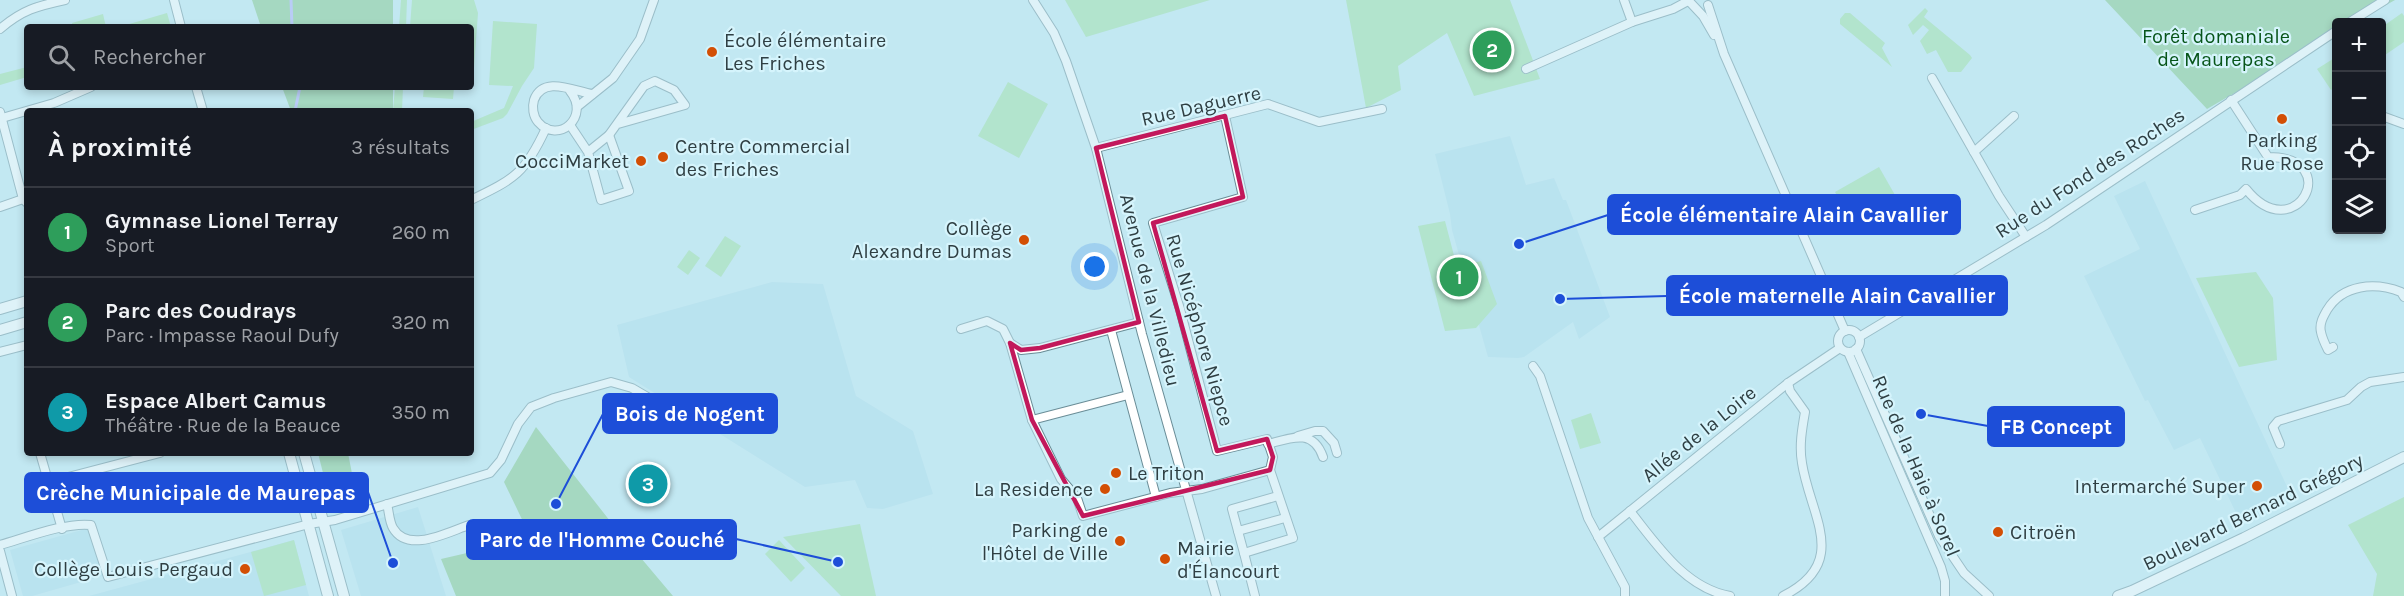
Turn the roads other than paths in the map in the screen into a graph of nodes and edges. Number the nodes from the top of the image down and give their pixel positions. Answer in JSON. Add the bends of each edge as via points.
{"nodes":[{"id":1,"x":65,"y":0,"type":"edge"},
{"id":2,"x":174,"y":0,"type":"edge"},
{"id":3,"x":654,"y":0,"type":"edge"},
{"id":4,"x":1034,"y":0,"type":"edge"},
{"id":5,"x":1624,"y":0,"type":"edge"},
{"id":6,"x":1688,"y":0,"type":"edge"},
{"id":7,"x":2385,"y":0,"type":"edge"},
{"id":8,"x":1709,"y":2,"type":"edge"},
{"id":9,"x":1697,"y":8,"type":"junction"},
{"id":10,"x":2356,"y":18,"type":"edge"},
{"id":11,"x":1632,"y":21,"type":"junction"},
{"id":12,"x":180,"y":24,"type":"edge"},
{"id":13,"x":0,"y":29,"type":"edge"},
{"id":14,"x":2332,"y":35,"type":"edge"},
{"id":15,"x":1724,"y":54,"type":"junction"},
{"id":16,"x":1526,"y":69,"type":"dead end"},
{"id":17,"x":1932,"y":78,"type":"dead end"},
{"id":18,"x":84,"y":90,"type":"edge"},
{"id":19,"x":197,"y":90,"type":"edge"},
{"id":20,"x":570,"y":91,"type":"junction"},
{"id":21,"x":592,"y":94,"type":"junction"},
{"id":22,"x":2231,"y":100,"type":"junction"},
{"id":23,"x":577,"y":107,"type":"junction"},
{"id":24,"x":32,"y":108,"type":"edge"},
{"id":25,"x":202,"y":108,"type":"edge"},
{"id":26,"x":1382,"y":108,"type":"dead end"},
{"id":27,"x":24,"y":110,"type":"edge"},
{"id":28,"x":1,"y":115,"type":"edge"},
{"id":29,"x":1225,"y":116,"type":"junction"},
{"id":30,"x":2014,"y":116,"type":"dead end"},
{"id":31,"x":2386,"y":117,"type":"edge"},
{"id":32,"x":618,"y":124,"type":"junction"},
{"id":33,"x":2404,"y":124,"type":"edge"},
{"id":34,"x":570,"y":125,"type":"junction"},
{"id":35,"x":546,"y":128,"type":"junction"},
{"id":36,"x":609,"y":135,"type":"junction"},
{"id":37,"x":1096,"y":148,"type":"junction"},
{"id":38,"x":588,"y":152,"type":"junction"},
{"id":39,"x":1974,"y":152,"type":"junction"},
{"id":40,"x":24,"y":197,"type":"edge"},
{"id":41,"x":474,"y":198,"type":"edge"},
{"id":42,"x":24,"y":201,"type":"edge"},
{"id":43,"x":0,"y":207,"type":"edge"},
{"id":44,"x":2195,"y":210,"type":"dead end"},
{"id":45,"x":2026,"y":237,"type":"junction"},
{"id":46,"x":2404,"y":297,"type":"edge"},
{"id":47,"x":24,"y":302,"type":"edge"},
{"id":48,"x":0,"y":309,"type":"edge"},
{"id":49,"x":1139,"y":322,"type":"junction"},
{"id":50,"x":24,"y":323,"type":"edge"},
{"id":51,"x":961,"y":329,"type":"dead end"},
{"id":52,"x":0,"y":330,"type":"edge"},
{"id":53,"x":1111,"y":330,"type":"junction"},
{"id":54,"x":1845,"y":331,"type":"junction"},
{"id":55,"x":1858,"y":337,"type":"junction"},
{"id":56,"x":1010,"y":343,"type":"junction"},
{"id":57,"x":24,"y":346,"type":"edge"},
{"id":58,"x":2333,"y":347,"type":"dead end"},
{"id":59,"x":1848,"y":350,"type":"junction"},
{"id":60,"x":0,"y":352,"type":"edge"},
{"id":61,"x":1533,"y":366,"type":"dead end"},
{"id":62,"x":2404,"y":377,"type":"edge"},
{"id":63,"x":1788,"y":383,"type":"junction"},
{"id":64,"x":1128,"y":395,"type":"junction"},
{"id":65,"x":656,"y":402,"type":"dead end"},
{"id":66,"x":1032,"y":420,"type":"junction"},
{"id":67,"x":1297,"y":436,"type":"junction"},
{"id":68,"x":1269,"y":444,"type":"junction"},
{"id":69,"x":2280,"y":444,"type":"dead end"},
{"id":70,"x":1338,"y":453,"type":"dead end"},
{"id":71,"x":41,"y":456,"type":"edge"},
{"id":72,"x":149,"y":456,"type":"edge"},
{"id":73,"x":290,"y":456,"type":"edge"},
{"id":74,"x":305,"y":456,"type":"edge"},
{"id":75,"x":1323,"y":457,"type":"dead end"},
{"id":76,"x":2404,"y":457,"type":"edge"},
{"id":77,"x":1270,"y":470,"type":"junction"},
{"id":78,"x":49,"y":483,"type":"junction"},
{"id":79,"x":1187,"y":490,"type":"junction"},
{"id":80,"x":1278,"y":496,"type":"junction"},
{"id":81,"x":1156,"y":497,"type":"junction"},
{"id":82,"x":387,"y":504,"type":"junction"},
{"id":83,"x":1630,"y":512,"type":"junction"},
{"id":84,"x":1285,"y":518,"type":"junction"},
{"id":85,"x":324,"y":522,"type":"junction"},
{"id":86,"x":309,"y":524,"type":"junction"},
{"id":87,"x":469,"y":525,"type":"dead end"},
{"id":88,"x":62,"y":529,"type":"junction"},
{"id":89,"x":1238,"y":531,"type":"junction"},
{"id":90,"x":1598,"y":537,"type":"junction"},
{"id":91,"x":0,"y":545,"type":"edge"},
{"id":92,"x":0,"y":551,"type":"edge"},
{"id":93,"x":1244,"y":553,"type":"junction"},
{"id":94,"x":12,"y":596,"type":"edge"},
{"id":95,"x":328,"y":596,"type":"edge"},
{"id":96,"x":344,"y":596,"type":"edge"},
{"id":97,"x":1216,"y":596,"type":"edge"},
{"id":98,"x":1255,"y":596,"type":"edge"},
{"id":99,"x":1625,"y":596,"type":"edge"},
{"id":100,"x":1730,"y":596,"type":"edge"},
{"id":101,"x":1783,"y":596,"type":"edge"},
{"id":102,"x":1945,"y":596,"type":"edge"},
{"id":103,"x":1989,"y":596,"type":"edge"},
{"id":104,"x":2118,"y":596,"type":"edge"}],
"edges":[{"from":1,"to":13,"type":"street","via":[[34,6]]},
{"from":2,"to":12,"type":"street"},
{"from":3,"to":21,"type":"street","via":[[640,39],[613,78]]},
{"from":4,"to":37,"type":"street","name":"Avenue de la Villedieu","via":[[1054,33]]},
{"from":5,"to":11,"type":"street"},
{"from":6,"to":9,"type":"street"},
{"from":6,"to":11,"type":"street","via":[[1673,9]]},
{"from":7,"to":10,"type":"street"},
{"from":8,"to":9,"type":"street"},
{"from":8,"to":15,"type":"street"},
{"from":9,"to":15,"type":"street"},
{"from":11,"to":16,"type":"street"},
{"from":14,"to":22,"type":"street","name":"Rue du Fond des Roches"},
{"from":15,"to":54,"type":"street"},
{"from":17,"to":39,"type":"street"},
{"from":18,"to":24,"type":"street"},
{"from":19,"to":25,"type":"street"},
{"from":20,"to":21,"type":"street"},
{"from":20,"to":23,"type":"street"},
{"from":20,"to":35,"type":"street","via":[[548,87],[536,96],[533,111]]},
{"from":21,"to":23,"type":"street"},
{"from":22,"to":44,"type":"street","via":[[2268,157],[2292,159],[2307,172],[2308,188],[2298,204],[2288,210],[2277,211],[2260,203],[2246,189],[2240,195]]},
{"from":22,"to":45,"type":"street","name":"Rue du Fond des Roches"},
{"from":23,"to":34,"type":"street"},
{"from":26,"to":29,"type":"street","name":"Rue Daguerre","via":[[1319,122],[1268,104]]},
{"from":27,"to":28,"type":"street"},
{"from":28,"to":40,"type":"street"},
{"from":29,"to":37,"type":"street","name":"Rue Daguerre"},
{"from":29,"to":68,"type":"street","name":"Rue Nicéphore Niepce","via":[[1243,197],[1153,223],[1217,451],[1267,439]]},
{"from":30,"to":39,"type":"street"},
{"from":31,"to":33,"type":"street"},
{"from":32,"to":32,"type":"street","via":[[651,116],[685,105],[674,90],[656,81],[644,86]]},
{"from":32,"to":36,"type":"street"},
{"from":34,"to":35,"type":"street","via":[[559,130]]},
{"from":34,"to":38,"type":"street"},
{"from":35,"to":41,"type":"street","via":[[532,158],[509,181]]},
{"from":36,"to":38,"type":"street"},
{"from":36,"to":38,"type":"street","via":[[629,191],[601,200]]},
{"from":37,"to":49,"type":"street","name":"Avenue de la Villedieu"},
{"from":39,"to":45,"type":"street"},
{"from":42,"to":43,"type":"street"},
{"from":45,"to":55,"type":"street","name":"Rue du Fond des Roches"},
{"from":46,"to":58,"type":"street","via":[[2401,292],[2376,286],[2344,292],[2322,319],[2320,331],[2328,350]]},
{"from":47,"to":48,"type":"street"},
{"from":49,"to":53,"type":"street"},
{"from":49,"to":79,"type":"street","name":"Avenue de la Villedieu"},
{"from":50,"to":52,"type":"street"},
{"from":51,"to":56,"type":"street","via":[[987,321],[1003,329]]},
{"from":53,"to":56,"type":"street","via":[[1040,348],[1021,350]]},
{"from":53,"to":64,"type":"street"},
{"from":54,"to":55,"type":"street"},
{"from":54,"to":59,"type":"street","via":[[1838,340]]},
{"from":55,"to":59,"type":"street","via":[[1859,343]]},
{"from":56,"to":66,"type":"street"},
{"from":57,"to":60,"type":"street"},
{"from":59,"to":63,"type":"street","name":"Allée de la Loire"},
{"from":59,"to":102,"type":"street","name":"Rue de la Haie à Sorel","via":[[1941,567]]},
{"from":59,"to":103,"type":"street","name":"Rue de la Haie à Sorel","via":[[1939,536],[1964,573]]},
{"from":61,"to":90,"type":"street"},
{"from":62,"to":69,"type":"street","via":[[2370,382],[2347,400],[2278,421],[2273,427]]},
{"from":63,"to":83,"type":"street","name":"Allée de la Loire"},
{"from":63,"to":101,"type":"street","via":[[1805,412],[1802,464],[1822,551],[1816,571],[1801,587]]},
{"from":64,"to":66,"type":"street"},
{"from":64,"to":81,"type":"street"},
{"from":65,"to":82,"type":"street","via":[[632,388],[611,382],[554,398],[531,407],[490,473]]},
{"from":66,"to":81,"type":"street","via":[[1061,479],[1077,498],[1083,516]]},
{"from":67,"to":68,"type":"street"},
{"from":67,"to":70,"type":"street","via":[[1323,431]]},
{"from":67,"to":75,"type":"street","via":[[1313,441]]},
{"from":68,"to":77,"type":"street","via":[[1273,457]]},
{"from":71,"to":78,"type":"street"},
{"from":72,"to":78,"type":"street"},
{"from":73,"to":86,"type":"street"},
{"from":74,"to":85,"type":"street"},
{"from":76,"to":104,"type":"street","name":"Boulevard Bernard Grégory"},
{"from":77,"to":79,"type":"street"},
{"from":77,"to":80,"type":"street"},
{"from":78,"to":88,"type":"street"},
{"from":79,"to":81,"type":"street"},
{"from":79,"to":97,"type":"street","name":"Avenue de la Villedieu"},
{"from":80,"to":84,"type":"street"},
{"from":80,"to":89,"type":"street","via":[[1233,509]]},
{"from":82,"to":85,"type":"street"},
{"from":82,"to":87,"type":"street","via":[[393,528],[419,542]]},
{"from":83,"to":90,"type":"street","name":"Allée de la Loire"},
{"from":83,"to":100,"type":"street","via":[[1669,560],[1696,582]]},
{"from":84,"to":89,"type":"street"},
{"from":84,"to":93,"type":"street","via":[[1293,538]]},
{"from":85,"to":86,"type":"street"},
{"from":85,"to":96,"type":"street"},
{"from":86,"to":88,"type":"street","via":[[108,577],[91,525]]},
{"from":86,"to":95,"type":"street"},
{"from":88,"to":91,"type":"street"},
{"from":89,"to":93,"type":"street"},
{"from":90,"to":99,"type":"street","via":[[1625,587]]},
{"from":92,"to":94,"type":"street"},
{"from":93,"to":98,"type":"street"}]}
